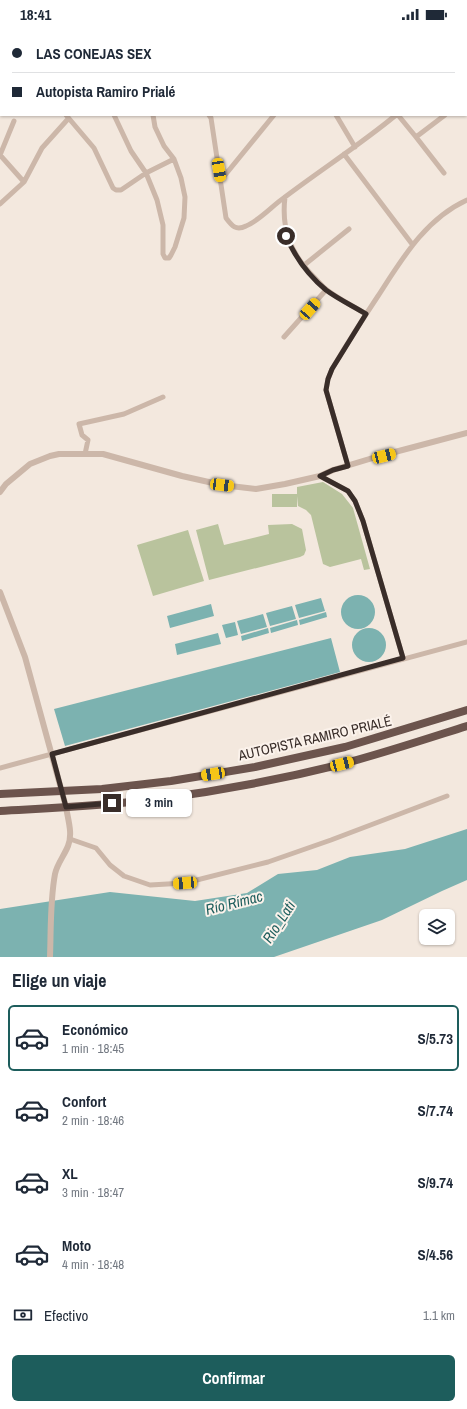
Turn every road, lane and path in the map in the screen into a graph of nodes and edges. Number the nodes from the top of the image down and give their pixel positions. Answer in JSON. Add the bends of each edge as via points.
{"nodes":[{"id":1,"x":114,"y":116,"type":"edge"},
{"id":2,"x":153,"y":116,"type":"edge"},
{"id":3,"x":210,"y":116,"type":"edge"},
{"id":4,"x":273,"y":116,"type":"edge"},
{"id":5,"x":337,"y":116,"type":"edge"},
{"id":6,"x":396,"y":116,"type":"edge"},
{"id":7,"x":398,"y":116,"type":"edge"},
{"id":8,"x":445,"y":116,"type":"edge"},
{"id":9,"x":67,"y":117,"type":"edge"},
{"id":10,"x":14,"y":121,"type":"dead end"},
{"id":11,"x":416,"y":137,"type":"junction"},
{"id":12,"x":355,"y":147,"type":"junction"},
{"id":13,"x":344,"y":154,"type":"junction"},
{"id":14,"x":0,"y":155,"type":"edge"},
{"id":15,"x":174,"y":159,"type":"junction"},
{"id":16,"x":146,"y":173,"type":"junction"},
{"id":17,"x":444,"y":173,"type":"dead end"},
{"id":18,"x":221,"y":180,"type":"junction"},
{"id":19,"x":24,"y":182,"type":"junction"},
{"id":20,"x":285,"y":197,"type":"junction"},
{"id":21,"x":467,"y":200,"type":"edge"},
{"id":22,"x":0,"y":204,"type":"edge"},
{"id":23,"x":349,"y":229,"type":"dead end"},
{"id":24,"x":412,"y":244,"type":"junction"},
{"id":25,"x":303,"y":266,"type":"junction"},
{"id":26,"x":326,"y":290,"type":"junction"},
{"id":27,"x":366,"y":314,"type":"junction"},
{"id":28,"x":284,"y":337,"type":"dead end"},
{"id":29,"x":163,"y":397,"type":"dead end"},
{"id":30,"x":467,"y":433,"type":"edge"},
{"id":31,"x":85,"y":454,"type":"junction"},
{"id":32,"x":348,"y":466,"type":"junction"},
{"id":33,"x":320,"y":476,"type":"junction"},
{"id":34,"x":0,"y":492,"type":"edge"},
{"id":35,"x":0,"y":592,"type":"edge"},
{"id":36,"x":467,"y":642,"type":"edge"},
{"id":37,"x":403,"y":658,"type":"junction"},
{"id":38,"x":467,"y":710,"type":"edge"},
{"id":39,"x":467,"y":726,"type":"edge"},
{"id":40,"x":52,"y":754,"type":"junction"},
{"id":41,"x":0,"y":768,"type":"edge"},
{"id":42,"x":62,"y":792,"type":"junction"},
{"id":43,"x":0,"y":794,"type":"edge"},
{"id":44,"x":447,"y":796,"type":"dead end"},
{"id":45,"x":66,"y":807,"type":"junction"},
{"id":46,"x":0,"y":811,"type":"edge"},
{"id":47,"x":70,"y":839,"type":"junction"},
{"id":48,"x":50,"y":957,"type":"edge"}],
"edges":[{"from":1,"to":16,"type":"street","via":[[131,151]]},
{"from":2,"to":15,"type":"street","via":[[161,140]]},
{"from":3,"to":18,"type":"street"},
{"from":4,"to":18,"type":"street"},
{"from":5,"to":12,"type":"street"},
{"from":6,"to":12,"type":"street"},
{"from":7,"to":11,"type":"street"},
{"from":8,"to":11,"type":"street"},
{"from":9,"to":16,"type":"street","via":[[94,148],[114,190],[121,190]]},
{"from":9,"to":19,"type":"street","via":[[42,148]]},
{"from":10,"to":14,"type":"street"},
{"from":11,"to":17,"type":"street"},
{"from":12,"to":13,"type":"street"},
{"from":13,"to":20,"type":"street"},
{"from":13,"to":24,"type":"street"},
{"from":14,"to":19,"type":"street"},
{"from":15,"to":16,"type":"street"},
{"from":15,"to":16,"type":"street","via":[[183,184],[185,203],[179,236],[169,258],[163,254],[161,216]]},
{"from":18,"to":20,"type":"street","via":[[226,218],[237,228],[254,222]]},
{"from":19,"to":22,"type":"street"},
{"from":20,"to":25,"type":"street","via":[[286,236]]},
{"from":21,"to":24,"type":"street","via":[[429,226]]},
{"from":23,"to":25,"type":"street"},
{"from":24,"to":27,"type":"street"},
{"from":25,"to":26,"type":"street"},
{"from":26,"to":27,"type":"street"},
{"from":26,"to":28,"type":"street"},
{"from":27,"to":32,"type":"street","via":[[332,369],[326,390]]},
{"from":29,"to":31,"type":"street","via":[[124,414],[79,424],[82,435],[88,440]]},
{"from":30,"to":32,"type":"street"},
{"from":31,"to":33,"type":"street","via":[[103,454],[182,476],[256,489]]},
{"from":31,"to":34,"type":"street","via":[[59,454],[30,464]]},
{"from":32,"to":33,"type":"street"},
{"from":33,"to":37,"type":"street","via":[[348,491],[355,501]]},
{"from":35,"to":40,"type":"street","via":[[25,657]]},
{"from":36,"to":37,"type":"street"},
{"from":37,"to":40,"type":"street"},
{"from":38,"to":42,"type":"highway","name":"AUTOPISTA RAMIRO PRIALÉ","via":[[346,747],[255,767],[171,781]]},
{"from":39,"to":45,"type":"highway","name":"AUTOPISTA RAMIRO PRIALÉ","via":[[342,764],[266,781],[157,799]]},
{"from":40,"to":41,"type":"street"},
{"from":40,"to":42,"type":"street"},
{"from":42,"to":43,"type":"highway","name":"AUTOPISTA RAMIRO PRIALÉ"},
{"from":42,"to":45,"type":"street"},
{"from":44,"to":47,"type":"street","via":[[268,862],[185,883],[150,885],[124,876],[110,865],[96,848]]},
{"from":45,"to":46,"type":"highway","name":"AUTOPISTA RAMIRO PRIALÉ"},
{"from":45,"to":47,"type":"street"},
{"from":47,"to":48,"type":"street","via":[[56,870],[52,895]]}]}
